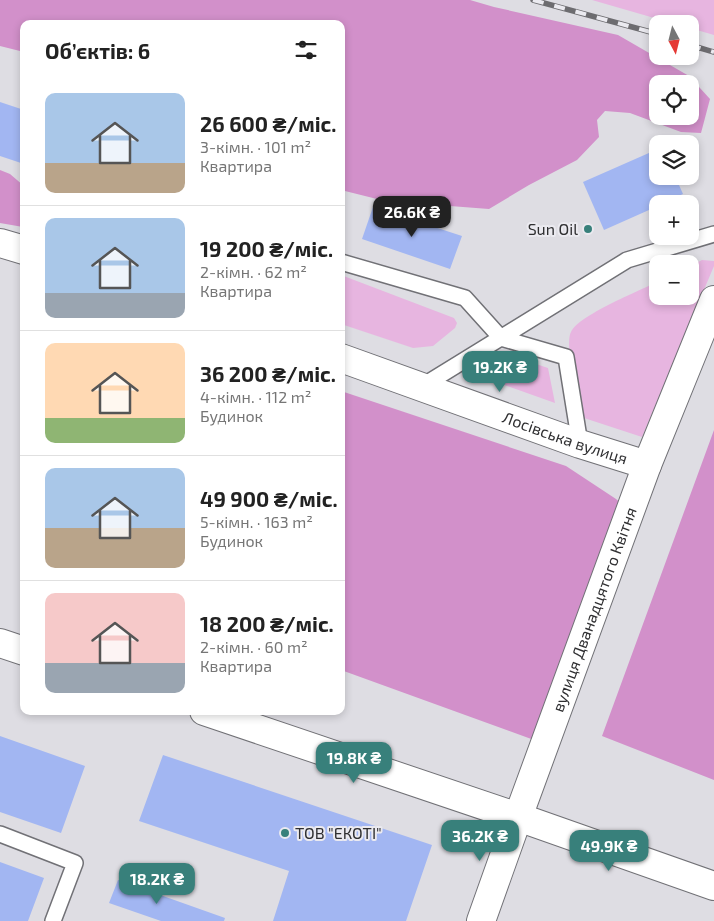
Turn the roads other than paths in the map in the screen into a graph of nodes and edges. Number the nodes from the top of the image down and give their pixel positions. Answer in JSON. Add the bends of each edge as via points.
{"nodes":[{"id":1,"x":714,"y":234,"type":"edge"},
{"id":2,"x":0,"y":242,"type":"edge"},
{"id":3,"x":20,"y":249,"type":"edge"},
{"id":4,"x":345,"y":263,"type":"edge"},
{"id":5,"x":714,"y":300,"type":"edge"},
{"id":6,"x":501,"y":338,"type":"junction"},
{"id":7,"x":345,"y":359,"type":"edge"},
{"id":8,"x":421,"y":387,"type":"junction"},
{"id":9,"x":580,"y":444,"type":"junction"},
{"id":10,"x":647,"y":465,"type":"junction"},
{"id":11,"x":0,"y":643,"type":"edge"},
{"id":12,"x":20,"y":650,"type":"edge"},
{"id":13,"x":216,"y":715,"type":"edge"},
{"id":14,"x":518,"y":817,"type":"junction"},
{"id":15,"x":0,"y":834,"type":"edge"},
{"id":16,"x":714,"y":886,"type":"edge"},
{"id":17,"x":53,"y":921,"type":"edge"},
{"id":18,"x":481,"y":921,"type":"edge"}],
"edges":[{"from":1,"to":6,"type":"lane","via":[[627,260]]},
{"from":2,"to":3,"type":"street"},
{"from":4,"to":6,"type":"lane","via":[[465,298]]},
{"from":5,"to":10,"type":"street","name":"вулиця Дванадцятого Квітня"},
{"from":6,"to":8,"type":"lane"},
{"from":6,"to":9,"type":"lane","via":[[566,357]]},
{"from":7,"to":8,"type":"street","name":"Лосівська вулиця"},
{"from":8,"to":9,"type":"street","name":"Лосівська вулиця"},
{"from":9,"to":10,"type":"street","name":"Лосівська вулиця"},
{"from":10,"to":14,"type":"street","name":"вулиця Дванадцятого Квітня"},
{"from":11,"to":12,"type":"street"},
{"from":13,"to":14,"type":"street"},
{"from":14,"to":16,"type":"street"},
{"from":14,"to":18,"type":"street","name":"вулиця Дванадцятого Квітня"},
{"from":15,"to":17,"type":"lane","via":[[75,863]]}]}
